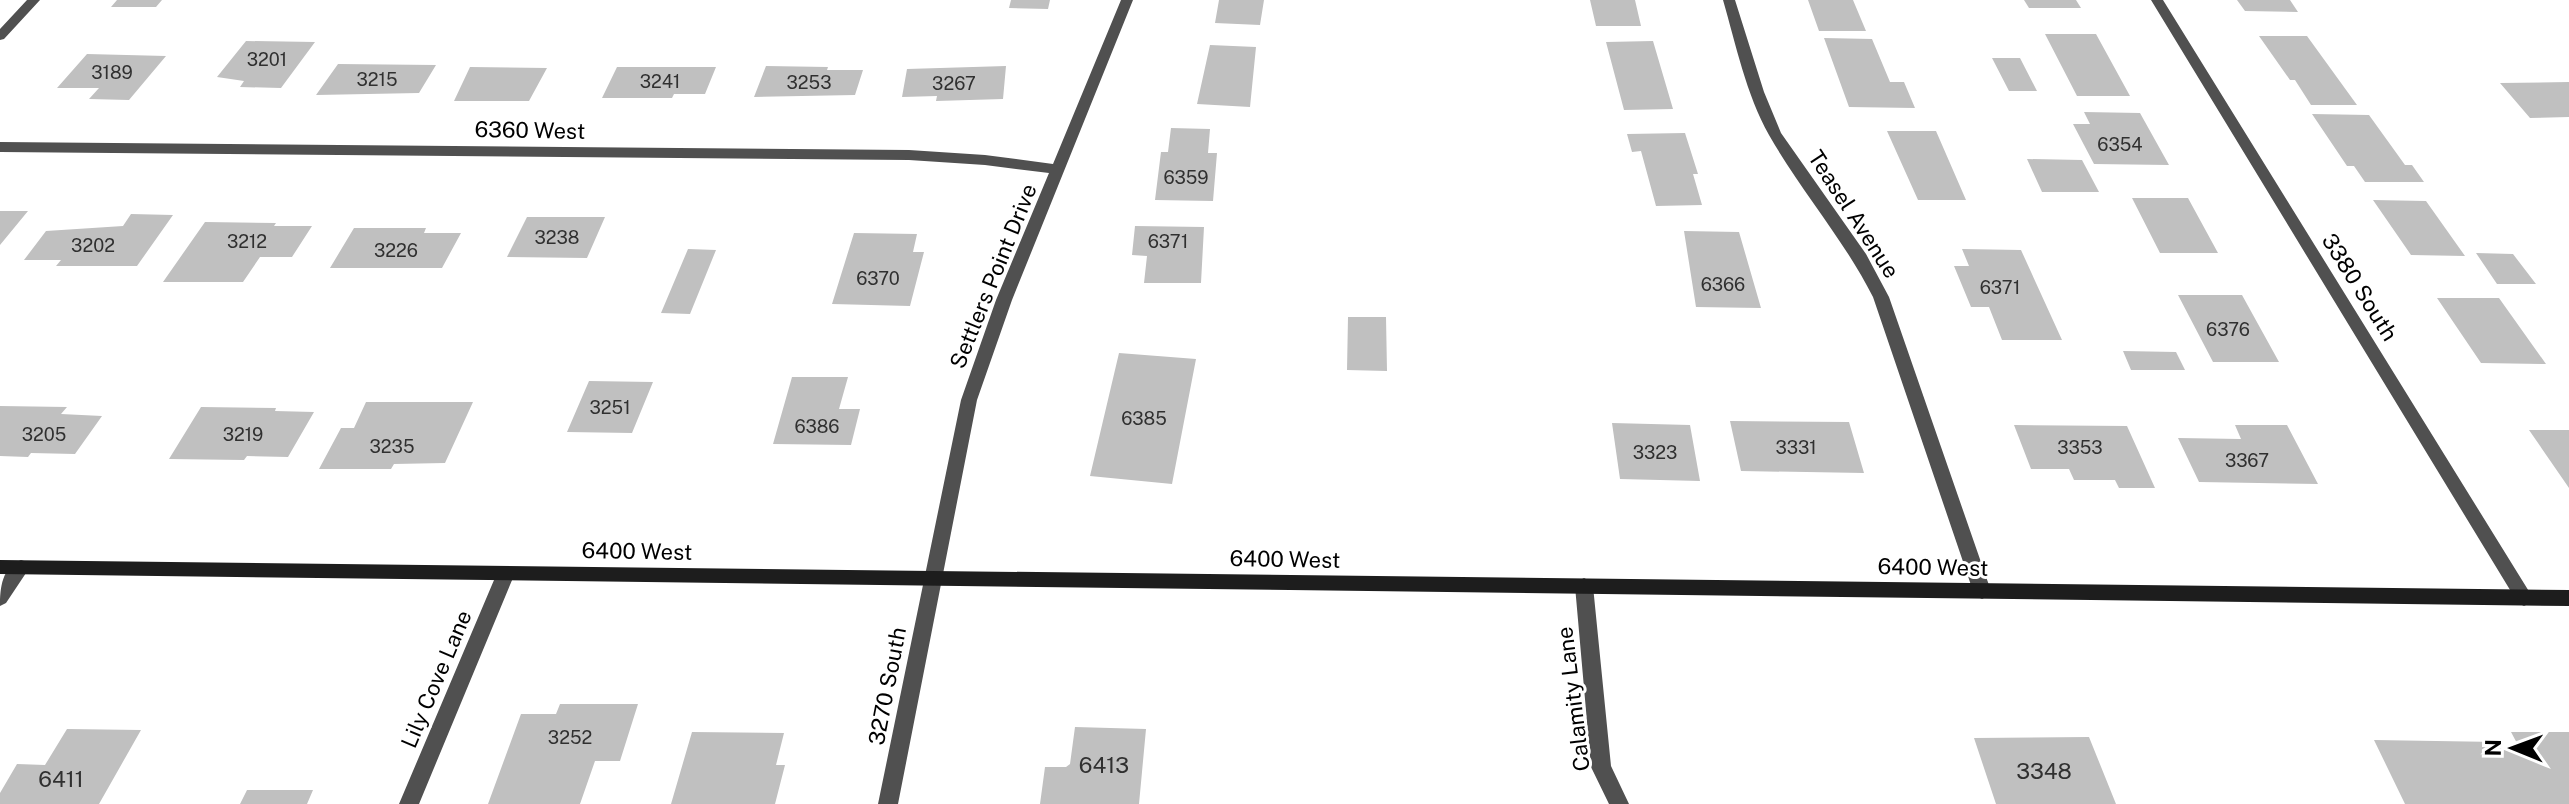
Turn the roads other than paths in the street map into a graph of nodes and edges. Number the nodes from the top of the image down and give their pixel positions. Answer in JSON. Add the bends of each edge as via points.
{"nodes":[{"id":1,"x":34,"y":0,"type":"edge"},
{"id":2,"x":1127,"y":0,"type":"edge"},
{"id":3,"x":1729,"y":0,"type":"edge"},
{"id":4,"x":2157,"y":0,"type":"edge"},
{"id":5,"x":0,"y":36,"type":"edge"},
{"id":6,"x":0,"y":147,"type":"edge"},
{"id":7,"x":1059,"y":170,"type":"junction"},
{"id":8,"x":0,"y":567,"type":"edge"},
{"id":9,"x":21,"y":567,"type":"junction"},
{"id":10,"x":506,"y":573,"type":"junction"},
{"id":11,"x":932,"y":578,"type":"junction"},
{"id":12,"x":1584,"y":586,"type":"junction"},
{"id":13,"x":1982,"y":591,"type":"junction"},
{"id":14,"x":0,"y":598,"type":"edge"},
{"id":15,"x":2524,"y":598,"type":"junction"},
{"id":16,"x":2569,"y":598,"type":"edge"},
{"id":17,"x":409,"y":804,"type":"edge"},
{"id":18,"x":888,"y":804,"type":"edge"},
{"id":19,"x":1619,"y":804,"type":"edge"}],
"edges":[{"from":1,"to":5,"type":"street"},
{"from":2,"to":7,"type":"street","name":"Settlers Point Drive"},
{"from":3,"to":13,"type":"street","name":"Teasel Avenue","via":[[1775,134],[1861,258],[1881,297]]},
{"from":4,"to":15,"type":"street","name":"3380 South"},
{"from":6,"to":7,"type":"street","name":"6360 West","via":[[909,155]]},
{"from":7,"to":11,"type":"street","name":"Settlers Point Drive","via":[[969,400]]},
{"from":8,"to":9,"type":"street","name":"6400 West"},
{"from":9,"to":10,"type":"street","name":"6400 West"},
{"from":9,"to":14,"type":"street"},
{"from":10,"to":11,"type":"street","name":"6400 West"},
{"from":10,"to":17,"type":"street","name":"Lily Cove Lane"},
{"from":11,"to":12,"type":"street","name":"6400 West"},
{"from":11,"to":18,"type":"street","name":"3270 South"},
{"from":12,"to":13,"type":"street","name":"6400 West"},
{"from":12,"to":19,"type":"street","name":"Calamity Lane","via":[[1601,767]]},
{"from":13,"to":15,"type":"street","name":"6400 West"},
{"from":15,"to":16,"type":"street","name":"6400 West"}]}
